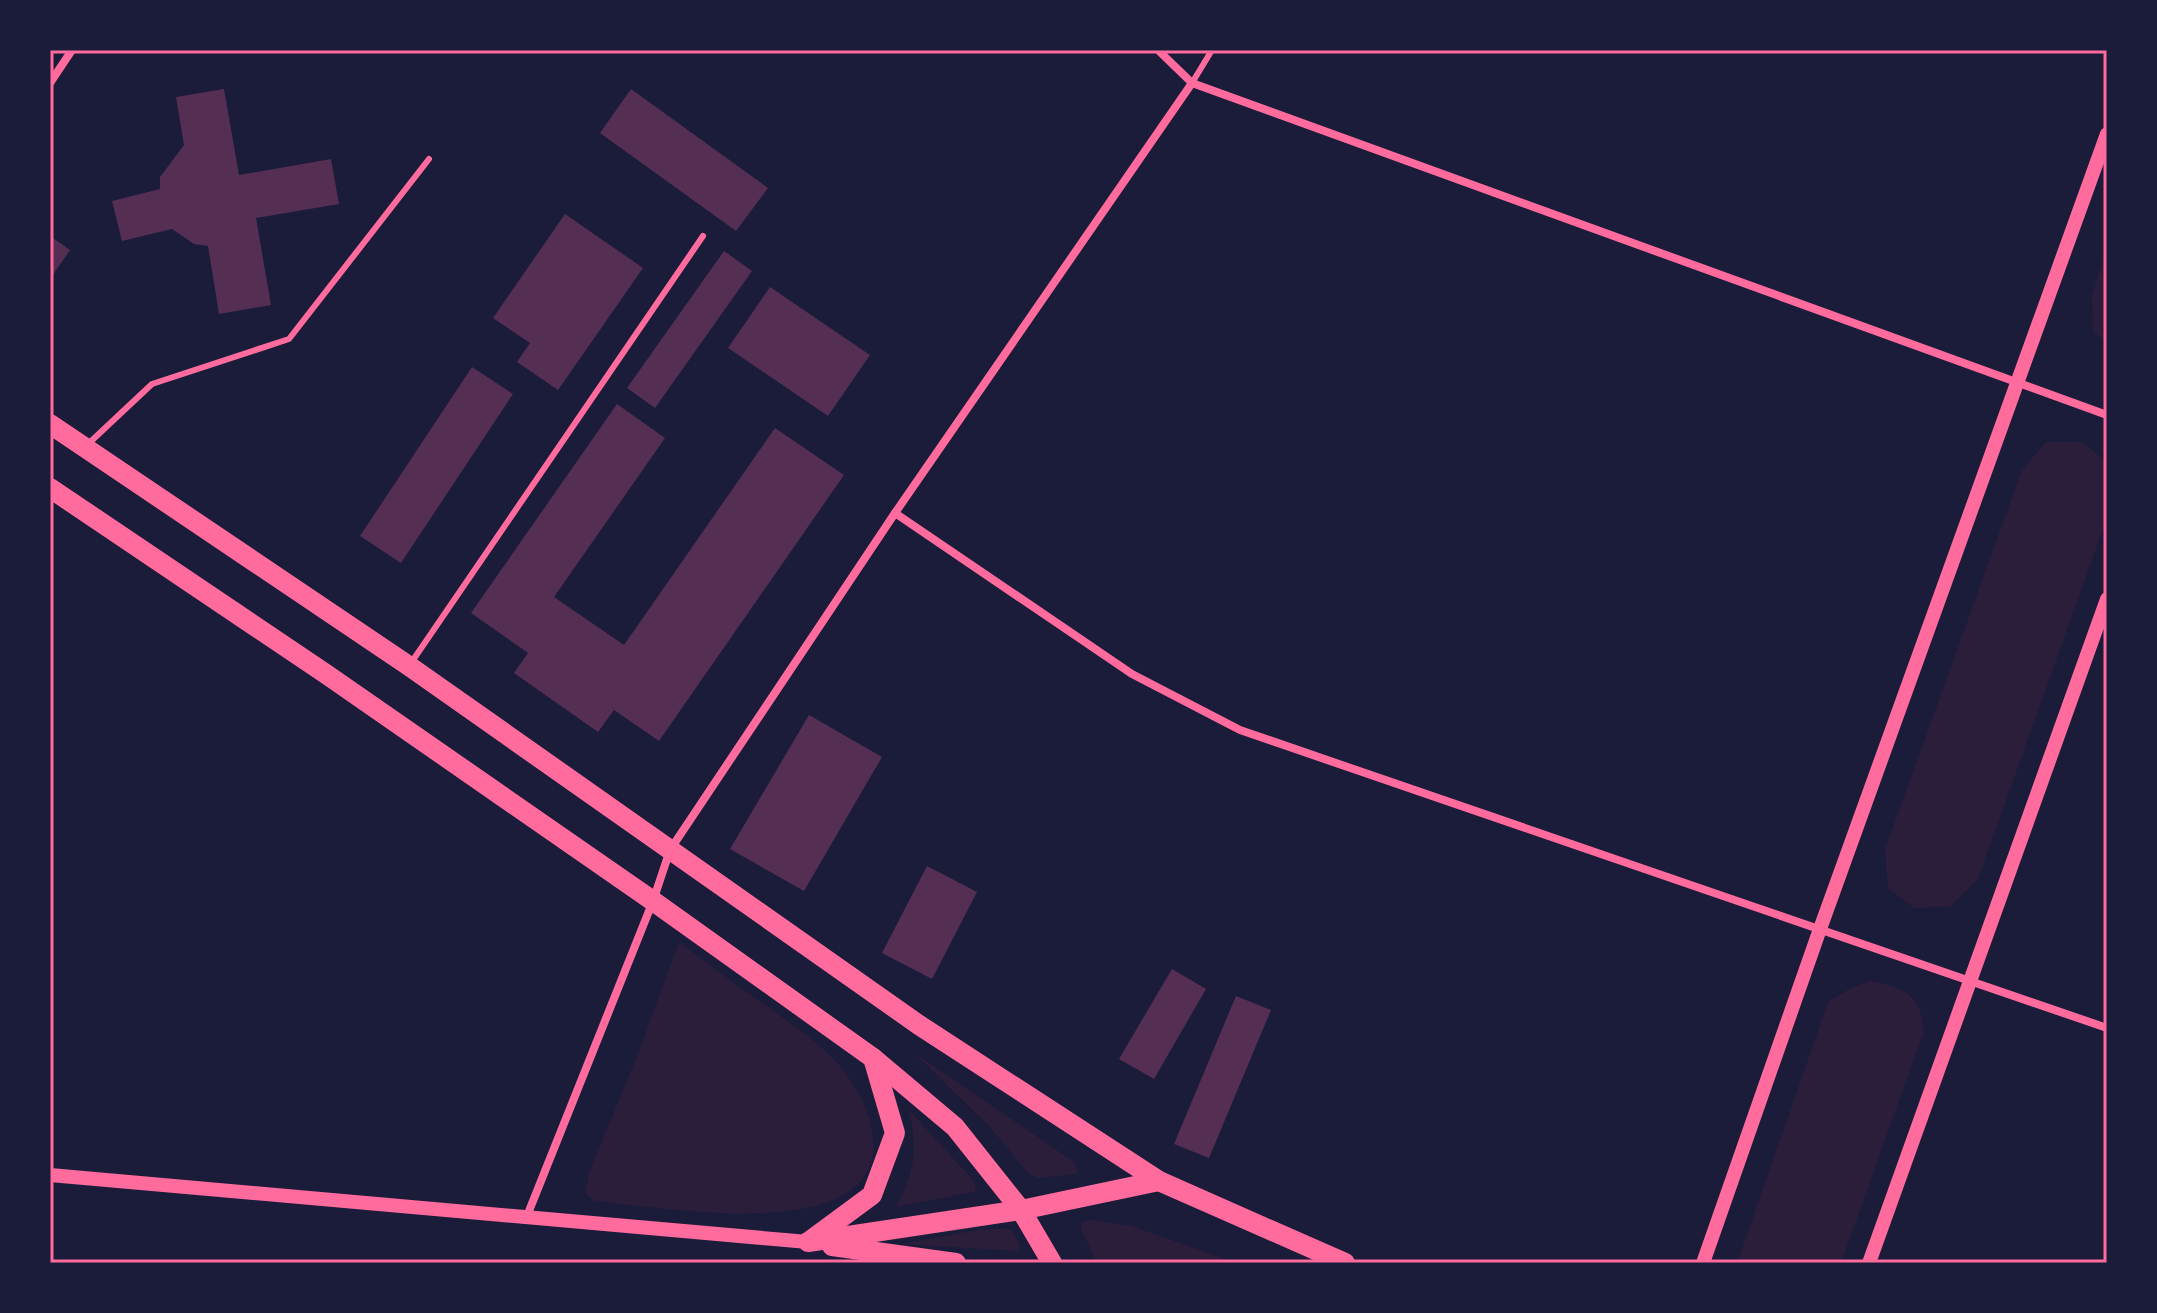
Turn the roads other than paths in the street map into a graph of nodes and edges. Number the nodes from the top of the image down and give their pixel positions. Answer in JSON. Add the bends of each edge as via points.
{"nodes":[{"id":1,"x":72,"y":50,"type":"edge"},
{"id":2,"x":1158,"y":50,"type":"edge"},
{"id":3,"x":1212,"y":50,"type":"edge"},
{"id":4,"x":50,"y":83,"type":"edge"},
{"id":5,"x":1192,"y":83,"type":"junction"},
{"id":6,"x":2107,"y":134,"type":"edge"},
{"id":7,"x":429,"y":159,"type":"dead end"},
{"id":8,"x":703,"y":236,"type":"dead end"},
{"id":9,"x":2017,"y":382,"type":"junction"},
{"id":10,"x":2107,"y":415,"type":"edge"},
{"id":11,"x":50,"y":424,"type":"edge"},
{"id":12,"x":84,"y":447,"type":"junction"},
{"id":13,"x":50,"y":488,"type":"edge"},
{"id":14,"x":895,"y":513,"type":"junction"},
{"id":15,"x":2107,"y":599,"type":"edge"},
{"id":16,"x":409,"y":666,"type":"junction"},
{"id":17,"x":670,"y":850,"type":"junction"},
{"id":18,"x":653,"y":901,"type":"junction"},
{"id":19,"x":1820,"y":929,"type":"junction"},
{"id":20,"x":1970,"y":981,"type":"junction"},
{"id":21,"x":2107,"y":1028,"type":"edge"},
{"id":22,"x":873,"y":1058,"type":"junction"},
{"id":23,"x":50,"y":1175,"type":"edge"},
{"id":24,"x":1159,"y":1181,"type":"junction"},
{"id":25,"x":1021,"y":1210,"type":"junction"},
{"id":26,"x":527,"y":1216,"type":"junction"},
{"id":27,"x":808,"y":1242,"type":"junction"},
{"id":28,"x":956,"y":1263,"type":"edge"},
{"id":29,"x":1052,"y":1263,"type":"edge"},
{"id":30,"x":1345,"y":1263,"type":"edge"},
{"id":31,"x":1703,"y":1263,"type":"edge"},
{"id":32,"x":1869,"y":1263,"type":"edge"}],
"edges":[{"from":1,"to":4,"type":"street"},
{"from":2,"to":5,"type":"street"},
{"from":3,"to":5,"type":"lane"},
{"from":5,"to":9,"type":"street"},
{"from":5,"to":14,"type":"street"},
{"from":6,"to":9,"type":"street"},
{"from":7,"to":12,"type":"lane","via":[[289,339],[152,384]]},
{"from":8,"to":16,"type":"lane"},
{"from":9,"to":10,"type":"street"},
{"from":9,"to":19,"type":"street"},
{"from":11,"to":12,"type":"main road"},
{"from":12,"to":16,"type":"main road"},
{"from":13,"to":18,"type":"main road"},
{"from":14,"to":17,"type":"street"},
{"from":14,"to":19,"type":"street","via":[[1132,674],[1240,730]]},
{"from":15,"to":20,"type":"street"},
{"from":16,"to":17,"type":"main road"},
{"from":17,"to":18,"type":"street"},
{"from":17,"to":24,"type":"main road","via":[[919,1025]]},
{"from":18,"to":22,"type":"main road"},
{"from":18,"to":26,"type":"street"},
{"from":19,"to":20,"type":"street"},
{"from":19,"to":31,"type":"street"},
{"from":20,"to":21,"type":"street"},
{"from":20,"to":32,"type":"street"},
{"from":22,"to":25,"type":"main road","via":[[955,1127]]},
{"from":22,"to":27,"type":"main road","via":[[895,1133],[872,1195]]},
{"from":23,"to":26,"type":"street"},
{"from":24,"to":25,"type":"main road"},
{"from":24,"to":30,"type":"main road"},
{"from":25,"to":27,"type":"main road"},
{"from":25,"to":29,"type":"main road"},
{"from":26,"to":27,"type":"street"},
{"from":27,"to":28,"type":"main road"}]}
